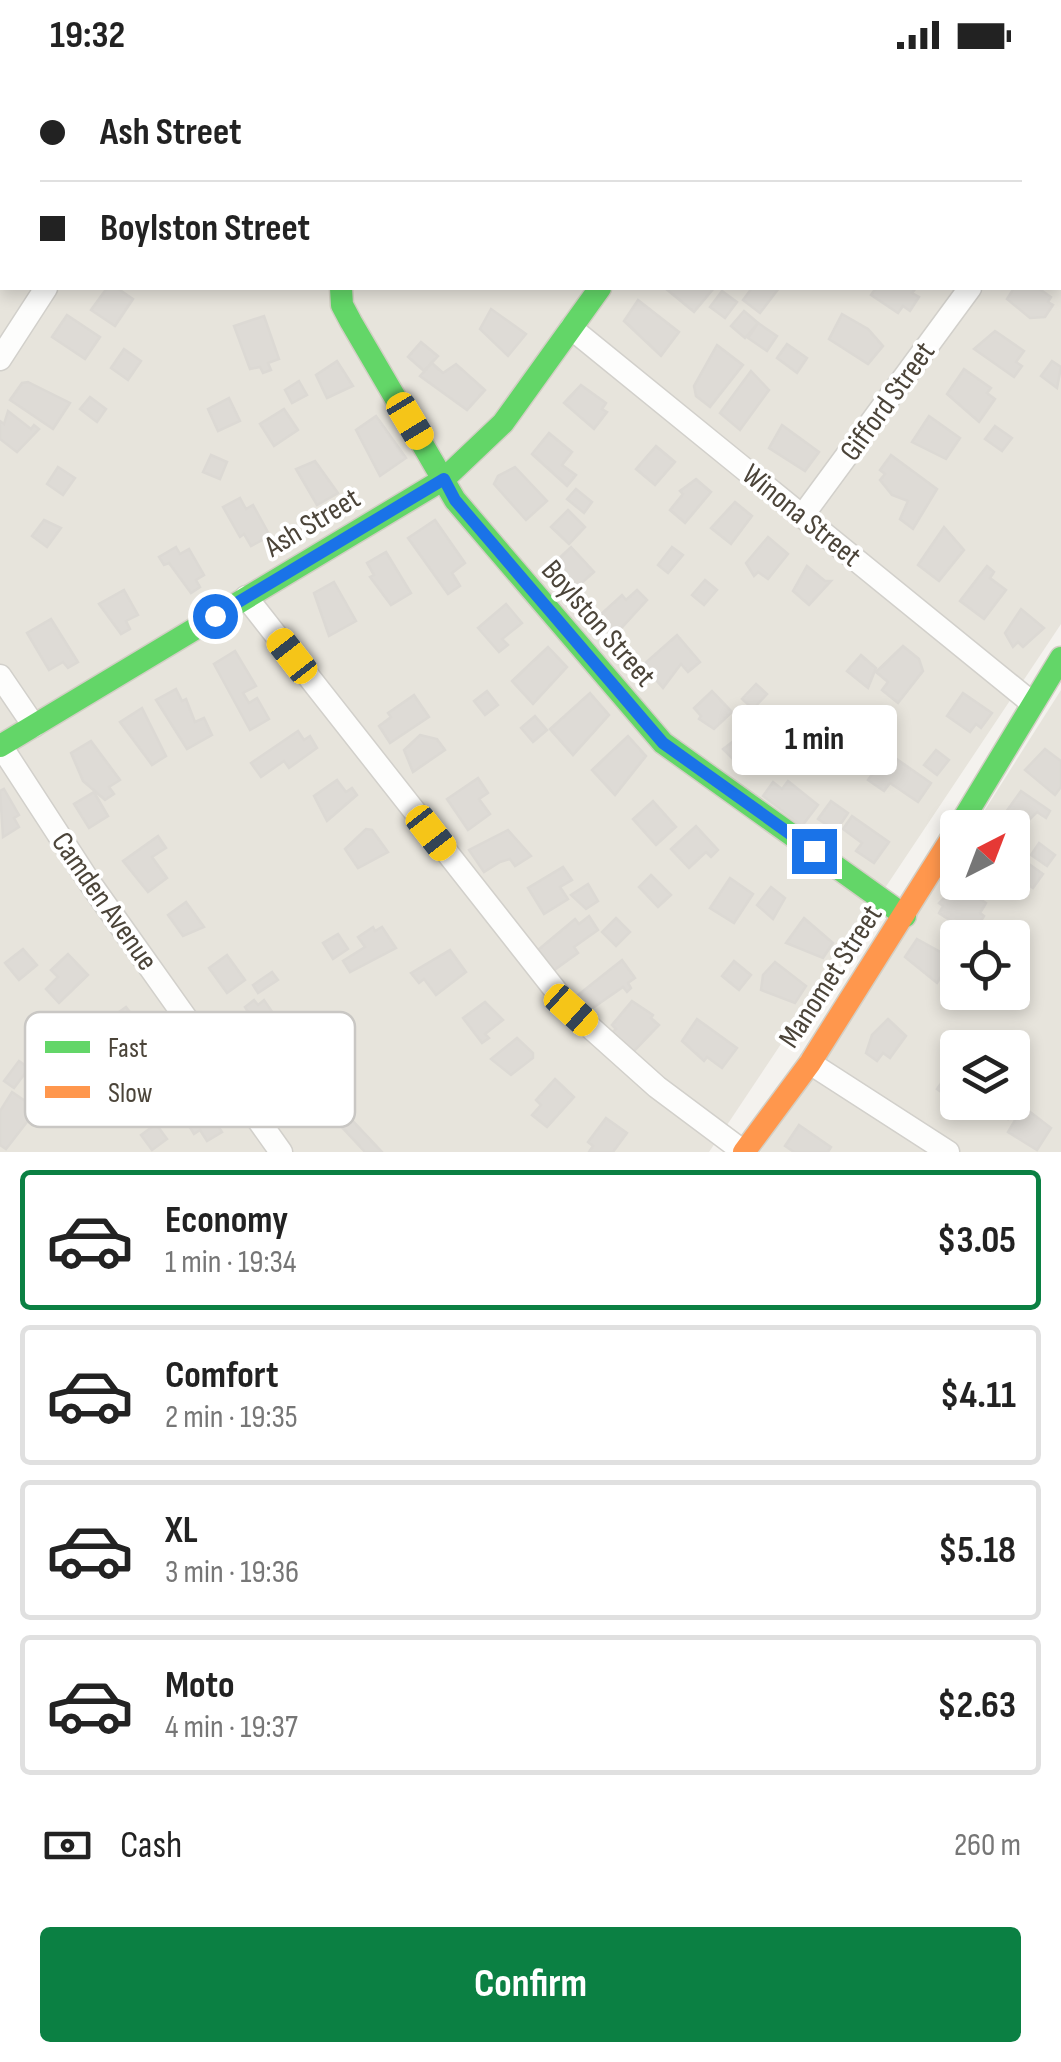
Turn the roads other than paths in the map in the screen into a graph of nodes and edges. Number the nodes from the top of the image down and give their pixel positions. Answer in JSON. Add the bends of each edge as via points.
{"nodes":[{"id":1,"x":45,"y":290,"type":"edge"},
{"id":2,"x":341,"y":290,"type":"edge"},
{"id":3,"x":598,"y":290,"type":"edge"},
{"id":4,"x":969,"y":290,"type":"edge"},
{"id":5,"x":570,"y":328,"type":"junction"},
{"id":6,"x":0,"y":359,"type":"edge"},
{"id":7,"x":444,"y":479,"type":"junction"},
{"id":8,"x":804,"y":516,"type":"junction"},
{"id":9,"x":246,"y":597,"type":"junction"},
{"id":10,"x":1061,"y":658,"type":"edge"},
{"id":11,"x":0,"y":676,"type":"edge"},
{"id":12,"x":1032,"y":702,"type":"junction"},
{"id":13,"x":34,"y":726,"type":"junction"},
{"id":14,"x":0,"y":746,"type":"edge"},
{"id":15,"x":969,"y":810,"type":"edge"},
{"id":16,"x":940,"y":858,"type":"edge"},
{"id":17,"x":905,"y":916,"type":"junction"},
{"id":18,"x":182,"y":1012,"type":"edge"},
{"id":19,"x":810,"y":1063,"type":"junction"},
{"id":20,"x":263,"y":1127,"type":"edge"},
{"id":21,"x":281,"y":1152,"type":"edge"},
{"id":22,"x":744,"y":1152,"type":"edge"},
{"id":23,"x":948,"y":1152,"type":"edge"}],
"edges":[{"from":1,"to":6,"type":"street"},
{"from":2,"to":7,"type":"street","name":"Boylston Street","via":[[351,322]]},
{"from":3,"to":5,"type":"street","name":"Ash Street"},
{"from":4,"to":8,"type":"street","name":"Gifford Street"},
{"from":5,"to":7,"type":"street","name":"Ash Street","via":[[503,422]]},
{"from":5,"to":8,"type":"street","name":"Winona Street"},
{"from":7,"to":9,"type":"street","name":"Ash Street"},
{"from":7,"to":17,"type":"street","name":"Boylston Street","via":[[663,743]]},
{"from":8,"to":12,"type":"street","name":"Winona Street"},
{"from":9,"to":13,"type":"street","name":"Ash Street"},
{"from":9,"to":22,"type":"street","via":[[571,1010]]},
{"from":10,"to":12,"type":"street","name":"Manomet Street"},
{"from":11,"to":13,"type":"street"},
{"from":12,"to":15,"type":"street","name":"Manomet Street"},
{"from":13,"to":14,"type":"street","name":"Ash Street"},
{"from":14,"to":18,"type":"street","name":"Camden Avenue"},
{"from":16,"to":17,"type":"street","name":"Manomet Street"},
{"from":17,"to":19,"type":"street","name":"Manomet Street"},
{"from":19,"to":22,"type":"street","name":"Manomet Street"},
{"from":19,"to":23,"type":"street"},
{"from":20,"to":21,"type":"street","name":"Camden Avenue"}]}
